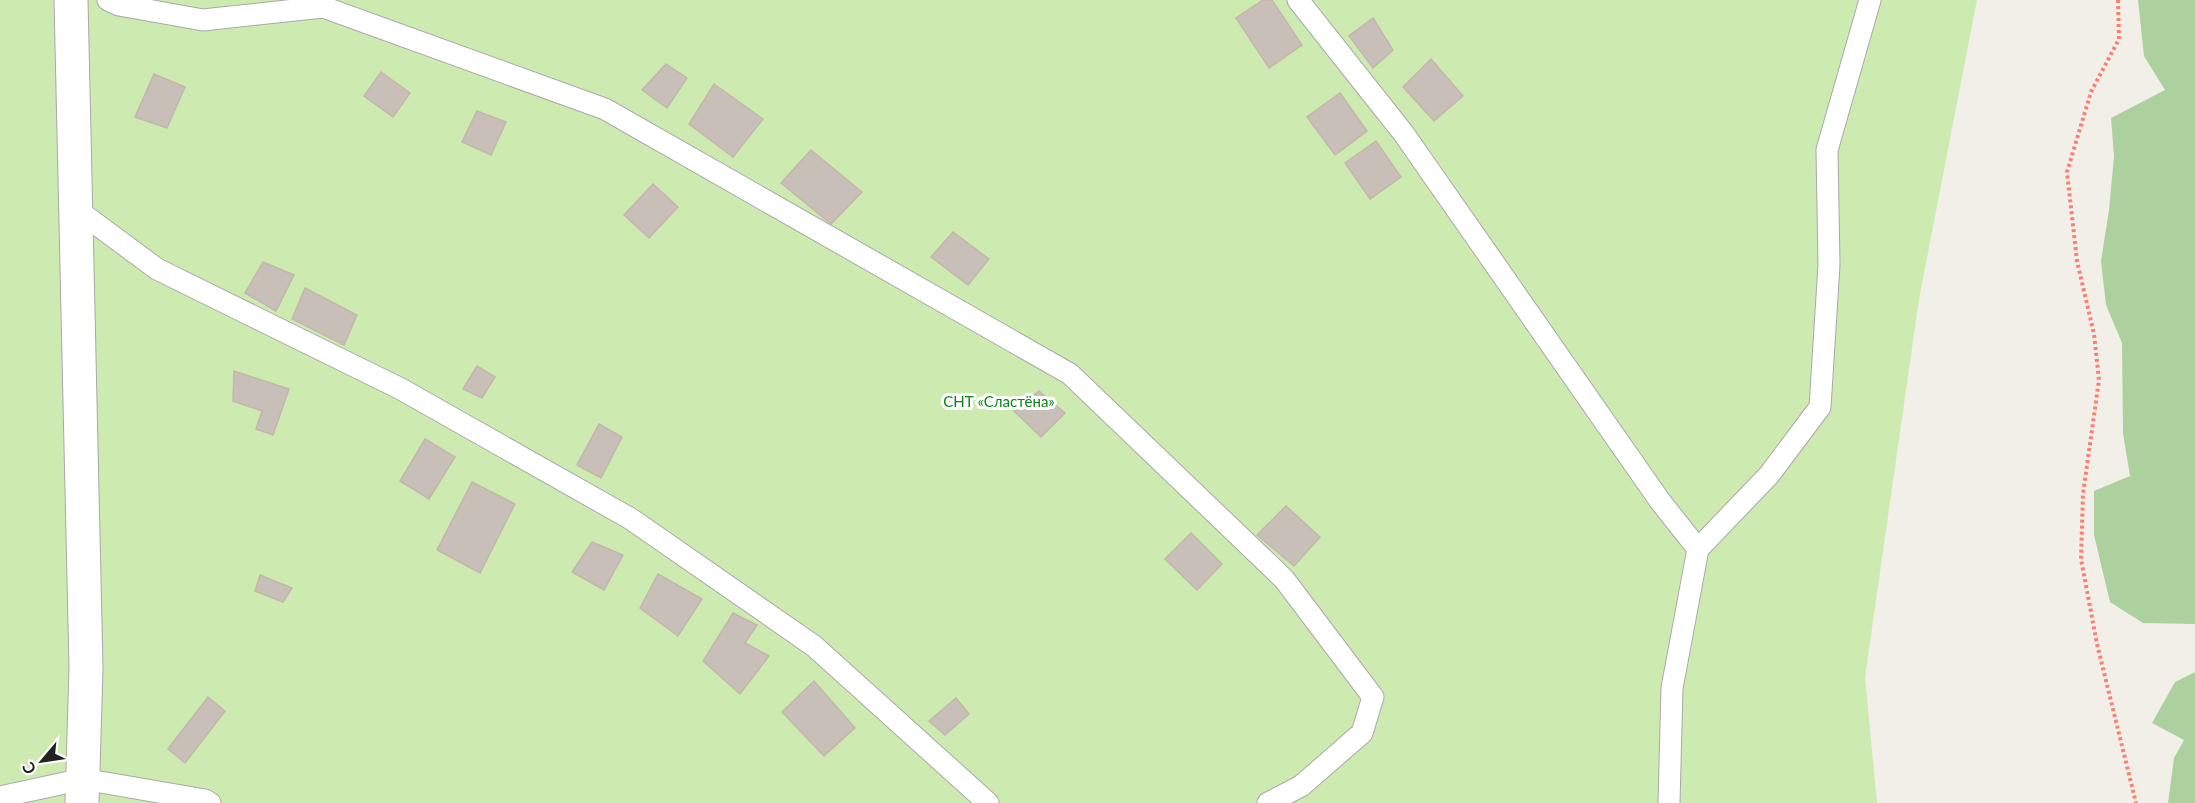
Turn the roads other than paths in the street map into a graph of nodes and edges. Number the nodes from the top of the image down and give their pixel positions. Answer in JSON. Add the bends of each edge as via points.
{"nodes":[{"id":1,"x":71,"y":0,"type":"edge"},
{"id":2,"x":108,"y":0,"type":"edge"},
{"id":3,"x":1298,"y":0,"type":"edge"},
{"id":4,"x":1870,"y":0,"type":"edge"},
{"id":5,"x":76,"y":209,"type":"junction"},
{"id":6,"x":1698,"y":549,"type":"junction"},
{"id":7,"x":83,"y":791,"type":"edge"},
{"id":8,"x":0,"y":796,"type":"edge"},
{"id":9,"x":210,"y":803,"type":"edge"},
{"id":10,"x":988,"y":803,"type":"edge"},
{"id":11,"x":1268,"y":803,"type":"edge"},
{"id":12,"x":1669,"y":803,"type":"edge"}],
"edges":[{"from":1,"to":5,"type":"street"},
{"from":2,"to":11,"type":"lane","via":[[203,20],[323,7],[605,109],[1070,374],[1284,579],[1373,697],[1362,733],[1301,786]]},
{"from":3,"to":6,"type":"lane","via":[[1404,134],[1660,501]]},
{"from":4,"to":6,"type":"lane","via":[[1827,150],[1829,265],[1820,407],[1769,475]]},
{"from":5,"to":7,"type":"street","via":[[86,668]]},
{"from":5,"to":10,"type":"lane","via":[[157,268],[400,389],[631,519],[814,646]]},
{"from":6,"to":12,"type":"lane","via":[[1672,688]]},
{"from":7,"to":8,"type":"lane"},
{"from":7,"to":9,"type":"lane","via":[[166,792]]}]}
